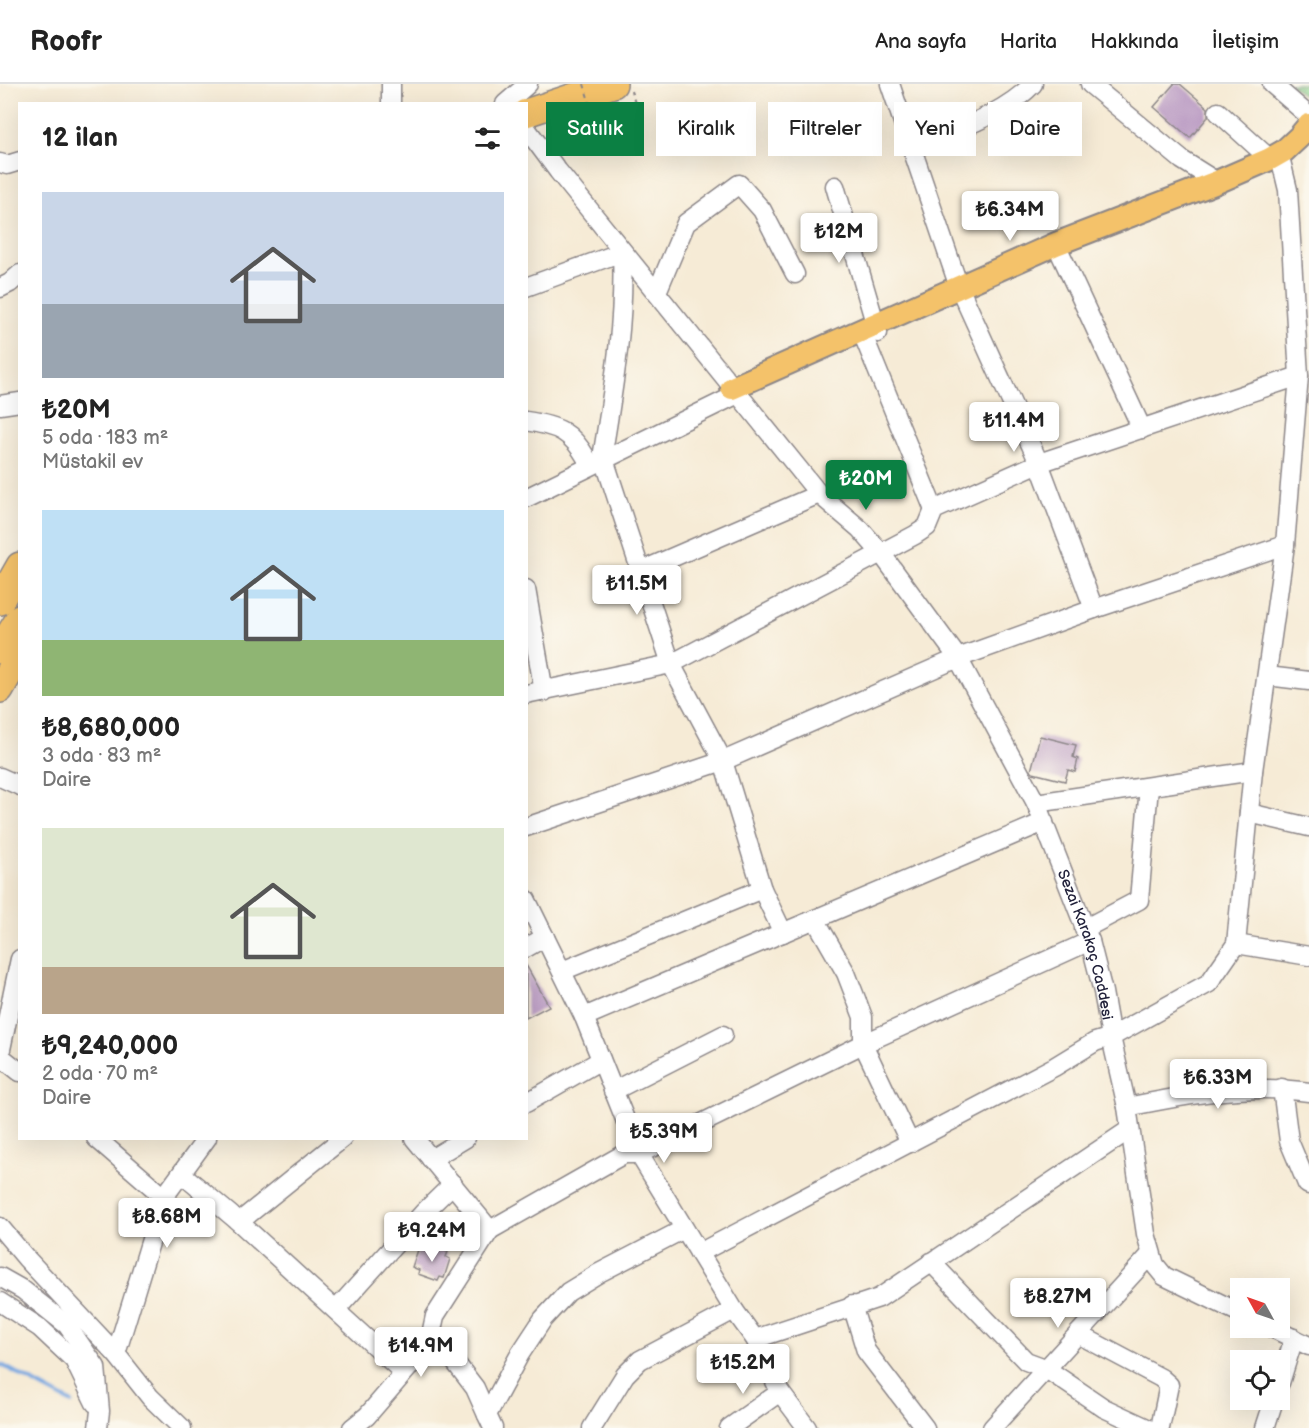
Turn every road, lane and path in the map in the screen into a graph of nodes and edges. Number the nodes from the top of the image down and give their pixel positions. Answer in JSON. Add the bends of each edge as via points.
{"nodes":[{"id":1,"x":391,"y":84,"type":"edge"},
{"id":2,"x":528,"y":84,"type":"edge"},
{"id":3,"x":563,"y":84,"type":"edge"},
{"id":4,"x":584,"y":84,"type":"edge"},
{"id":5,"x":613,"y":84,"type":"edge"},
{"id":6,"x":628,"y":84,"type":"edge"},
{"id":7,"x":890,"y":84,"type":"edge"},
{"id":8,"x":1033,"y":84,"type":"edge"},
{"id":9,"x":1090,"y":84,"type":"edge"},
{"id":10,"x":1272,"y":84,"type":"edge"},
{"id":11,"x":391,"y":102,"type":"edge"},
{"id":12,"x":508,"y":102,"type":"edge"},
{"id":13,"x":512,"y":102,"type":"edge"},
{"id":14,"x":896,"y":102,"type":"edge"},
{"id":15,"x":528,"y":112,"type":"edge"},
{"id":16,"x":1218,"y":112,"type":"dead end"},
{"id":17,"x":1309,"y":116,"type":"edge"},
{"id":18,"x":976,"y":120,"type":"edge"},
{"id":19,"x":1309,"y":125,"type":"edge"},
{"id":20,"x":528,"y":131,"type":"edge"},
{"id":21,"x":1309,"y":137,"type":"edge"},
{"id":22,"x":914,"y":156,"type":"edge"},
{"id":23,"x":1275,"y":160,"type":"junction"},
{"id":24,"x":18,"y":162,"type":"edge"},
{"id":25,"x":0,"y":163,"type":"edge"},
{"id":26,"x":1217,"y":182,"type":"junction"},
{"id":27,"x":835,"y":186,"type":"dead end"},
{"id":28,"x":1058,"y":248,"type":"junction"},
{"id":29,"x":622,"y":252,"type":"junction"},
{"id":30,"x":1301,"y":266,"type":"edge"},
{"id":31,"x":795,"y":274,"type":"dead end"},
{"id":32,"x":18,"y":276,"type":"edge"},
{"id":33,"x":528,"y":286,"type":"edge"},
{"id":34,"x":0,"y":288,"type":"edge"},
{"id":35,"x":961,"y":291,"type":"junction"},
{"id":36,"x":657,"y":292,"type":"junction"},
{"id":37,"x":870,"y":331,"type":"junction"},
{"id":38,"x":1299,"y":376,"type":"junction"},
{"id":39,"x":735,"y":391,"type":"junction"},
{"id":40,"x":18,"y":402,"type":"edge"},
{"id":41,"x":0,"y":405,"type":"edge"},
{"id":42,"x":528,"y":421,"type":"edge"},
{"id":43,"x":1142,"y":429,"type":"junction"},
{"id":44,"x":598,"y":457,"type":"junction"},
{"id":45,"x":1039,"y":463,"type":"junction"},
{"id":46,"x":528,"y":487,"type":"edge"},
{"id":47,"x":819,"y":494,"type":"junction"},
{"id":48,"x":528,"y":497,"type":"edge"},
{"id":49,"x":934,"y":510,"type":"junction"},
{"id":50,"x":1285,"y":545,"type":"junction"},
{"id":51,"x":881,"y":552,"type":"junction"},
{"id":52,"x":18,"y":556,"type":"edge"},
{"id":53,"x":641,"y":571,"type":"junction"},
{"id":54,"x":7,"y":582,"type":"edge"},
{"id":55,"x":1094,"y":609,"type":"junction"},
{"id":56,"x":528,"y":612,"type":"edge"},
{"id":57,"x":18,"y":621,"type":"edge"},
{"id":58,"x":0,"y":650,"type":"edge"},
{"id":59,"x":18,"y":658,"type":"edge"},
{"id":60,"x":958,"y":658,"type":"junction"},
{"id":61,"x":671,"y":664,"type":"junction"},
{"id":62,"x":1266,"y":676,"type":"junction"},
{"id":63,"x":1309,"y":681,"type":"edge"},
{"id":64,"x":0,"y":689,"type":"edge"},
{"id":65,"x":535,"y":693,"type":"edge"},
{"id":66,"x":723,"y":761,"type":"junction"},
{"id":67,"x":1253,"y":771,"type":"junction"},
{"id":68,"x":0,"y":777,"type":"edge"},
{"id":69,"x":18,"y":785,"type":"edge"},
{"id":70,"x":1149,"y":787,"type":"junction"},
{"id":71,"x":1036,"y":803,"type":"junction"},
{"id":72,"x":1249,"y":813,"type":"junction"},
{"id":73,"x":1044,"y":822,"type":"junction"},
{"id":74,"x":528,"y":826,"type":"edge"},
{"id":75,"x":1309,"y":827,"type":"edge"},
{"id":76,"x":762,"y":889,"type":"junction"},
{"id":77,"x":528,"y":902,"type":"edge"},
{"id":78,"x":815,"y":920,"type":"junction"},
{"id":79,"x":783,"y":933,"type":"junction"},
{"id":80,"x":1087,"y":935,"type":"junction"},
{"id":81,"x":545,"y":937,"type":"junction"},
{"id":82,"x":1236,"y":944,"type":"junction"},
{"id":83,"x":528,"y":947,"type":"edge"},
{"id":84,"x":1309,"y":956,"type":"edge"},
{"id":85,"x":18,"y":969,"type":"edge"},
{"id":86,"x":562,"y":970,"type":"junction"},
{"id":87,"x":584,"y":1017,"type":"junction"},
{"id":88,"x":723,"y":1035,"type":"dead end"},
{"id":89,"x":1110,"y":1037,"type":"junction"},
{"id":90,"x":863,"y":1044,"type":"junction"},
{"id":91,"x":0,"y":1055,"type":"edge"},
{"id":92,"x":601,"y":1060,"type":"junction"},
{"id":93,"x":18,"y":1070,"type":"edge"},
{"id":94,"x":1282,"y":1088,"type":"junction"},
{"id":95,"x":613,"y":1091,"type":"junction"},
{"id":96,"x":1309,"y":1092,"type":"edge"},
{"id":97,"x":528,"y":1102,"type":"edge"},
{"id":98,"x":1126,"y":1107,"type":"junction"},
{"id":99,"x":1130,"y":1130,"type":"junction"},
{"id":100,"x":98,"y":1140,"type":"edge"},
{"id":101,"x":206,"y":1140,"type":"edge"},
{"id":102,"x":342,"y":1140,"type":"edge"},
{"id":103,"x":416,"y":1140,"type":"edge"},
{"id":104,"x":463,"y":1140,"type":"edge"},
{"id":105,"x":910,"y":1143,"type":"junction"},
{"id":106,"x":639,"y":1154,"type":"junction"},
{"id":107,"x":431,"y":1159,"type":"junction"},
{"id":108,"x":182,"y":1174,"type":"junction"},
{"id":109,"x":453,"y":1184,"type":"junction"},
{"id":110,"x":1309,"y":1185,"type":"edge"},
{"id":111,"x":164,"y":1197,"type":"junction"},
{"id":112,"x":239,"y":1222,"type":"junction"},
{"id":113,"x":0,"y":1227,"type":"edge"},
{"id":114,"x":684,"y":1229,"type":"junction"},
{"id":115,"x":490,"y":1230,"type":"junction"},
{"id":116,"x":699,"y":1253,"type":"junction"},
{"id":117,"x":1151,"y":1254,"type":"junction"},
{"id":118,"x":931,"y":1262,"type":"junction"},
{"id":119,"x":0,"y":1277,"type":"edge"},
{"id":120,"x":0,"y":1302,"type":"edge"},
{"id":121,"x":852,"y":1305,"type":"junction"},
{"id":122,"x":1230,"y":1307,"type":"edge"},
{"id":123,"x":336,"y":1310,"type":"junction"},
{"id":124,"x":734,"y":1310,"type":"junction"},
{"id":125,"x":1078,"y":1334,"type":"junction"},
{"id":126,"x":755,"y":1339,"type":"junction"},
{"id":127,"x":1301,"y":1342,"type":"edge"},
{"id":128,"x":429,"y":1344,"type":"junction"},
{"id":129,"x":116,"y":1354,"type":"junction"},
{"id":130,"x":1290,"y":1363,"type":"edge"},
{"id":131,"x":1045,"y":1368,"type":"junction"},
{"id":132,"x":403,"y":1372,"type":"junction"},
{"id":133,"x":780,"y":1392,"type":"junction"},
{"id":134,"x":1271,"y":1410,"type":"edge"},
{"id":135,"x":99,"y":1420,"type":"edge"},
{"id":136,"x":490,"y":1422,"type":"edge"},
{"id":137,"x":182,"y":1428,"type":"edge"},
{"id":138,"x":352,"y":1428,"type":"edge"},
{"id":139,"x":592,"y":1428,"type":"edge"},
{"id":140,"x":729,"y":1428,"type":"edge"},
{"id":141,"x":807,"y":1428,"type":"edge"},
{"id":142,"x":925,"y":1428,"type":"edge"},
{"id":143,"x":992,"y":1428,"type":"edge"},
{"id":144,"x":1147,"y":1428,"type":"edge"},
{"id":145,"x":1160,"y":1428,"type":"edge"},
{"id":146,"x":1265,"y":1428,"type":"edge"}],
"edges":[{"from":1,"to":11,"type":"street"},
{"from":2,"to":12,"type":"street"},
{"from":3,"to":13,"type":"highway"},
{"from":4,"to":6,"type":"path","bridge":true,"via":[[592,112],[635,103]]},
{"from":5,"to":15,"type":"highway"},
{"from":7,"to":14,"type":"street"},
{"from":8,"to":18,"type":"street","via":[[1022,95]]},
{"from":9,"to":26,"type":"street","via":[[1182,160]]},
{"from":10,"to":17,"type":"street"},
{"from":16,"to":23,"type":"street","via":[[1230,133]]},
{"from":19,"to":23,"type":"main road"},
{"from":20,"to":29,"type":"street","name":"Sezai Karakoç Caddesi"},
{"from":21,"to":23,"type":"main road","via":[[1292,154]]},
{"from":22,"to":35,"type":"street"},
{"from":23,"to":26,"type":"main road"},
{"from":23,"to":28,"type":"main road","via":[[1264,171]]},
{"from":23,"to":30,"type":"street","via":[[1288,190]]},
{"from":24,"to":25,"type":"street"},
{"from":26,"to":28,"type":"main road"},
{"from":27,"to":37,"type":"street"},
{"from":28,"to":35,"type":"main road"},
{"from":28,"to":43,"type":"street"},
{"from":29,"to":33,"type":"street"},
{"from":29,"to":36,"type":"street","name":"Sezai Karakoç Caddesi"},
{"from":29,"to":44,"type":"street","via":[[624,292],[619,352]]},
{"from":30,"to":38,"type":"street"},
{"from":31,"to":36,"type":"street","via":[[762,210],[739,184],[686,223]]},
{"from":32,"to":34,"type":"street"},
{"from":35,"to":37,"type":"main road"},
{"from":35,"to":45,"type":"street"},
{"from":36,"to":39,"type":"street","name":"Sezai Karakoç Caddesi"},
{"from":37,"to":39,"type":"main road"},
{"from":37,"to":49,"type":"street"},
{"from":38,"to":43,"type":"street"},
{"from":38,"to":50,"type":"street"},
{"from":39,"to":44,"type":"street"},
{"from":39,"to":47,"type":"street","name":"Sezai Karakoç Caddesi"},
{"from":40,"to":41,"type":"street"},
{"from":42,"to":44,"type":"street","via":[[563,430]]},
{"from":43,"to":45,"type":"street"},
{"from":44,"to":46,"type":"street"},
{"from":44,"to":48,"type":"street"},
{"from":44,"to":53,"type":"street"},
{"from":45,"to":49,"type":"street"},
{"from":45,"to":55,"type":"street"},
{"from":47,"to":51,"type":"street","name":"Sezai Karakoç Caddesi"},
{"from":47,"to":53,"type":"street"},
{"from":49,"to":51,"type":"street","via":[[927,527]]},
{"from":50,"to":55,"type":"street"},
{"from":50,"to":62,"type":"street"},
{"from":51,"to":60,"type":"street","name":"Sezai Karakoç Caddesi"},
{"from":51,"to":61,"type":"street"},
{"from":52,"to":54,"type":"highway"},
{"from":53,"to":61,"type":"street"},
{"from":55,"to":60,"type":"street"},
{"from":56,"to":65,"type":"street"},
{"from":57,"to":58,"type":"highway"},
{"from":59,"to":64,"type":"highway"},
{"from":60,"to":66,"type":"street"},
{"from":60,"to":71,"type":"street","name":"Sezai Karakoç Caddesi"},
{"from":61,"to":65,"type":"street"},
{"from":61,"to":66,"type":"street"},
{"from":62,"to":63,"type":"street"},
{"from":62,"to":67,"type":"street"},
{"from":66,"to":74,"type":"street"},
{"from":66,"to":76,"type":"street"},
{"from":67,"to":70,"type":"street"},
{"from":67,"to":72,"type":"street"},
{"from":68,"to":69,"type":"street"},
{"from":70,"to":71,"type":"street"},
{"from":70,"to":80,"type":"street","via":[[1139,900]]},
{"from":71,"to":73,"type":"street","name":"Sezai Karakoç Caddesi"},
{"from":72,"to":75,"type":"street"},
{"from":72,"to":82,"type":"street"},
{"from":73,"to":78,"type":"street"},
{"from":73,"to":80,"type":"street","name":"Sezai Karakoç Caddesi"},
{"from":76,"to":79,"type":"street"},
{"from":76,"to":86,"type":"street"},
{"from":77,"to":81,"type":"street"},
{"from":78,"to":79,"type":"street"},
{"from":78,"to":90,"type":"street","via":[[846,973],[863,1017]]},
{"from":79,"to":87,"type":"street"},
{"from":80,"to":89,"type":"street","name":"Sezai Karakoç Caddesi","via":[[1103,992]]},
{"from":80,"to":90,"type":"street"},
{"from":81,"to":83,"type":"street"},
{"from":81,"to":86,"type":"street"},
{"from":82,"to":84,"type":"street"},
{"from":82,"to":89,"type":"street","via":[[1209,982]]},
{"from":85,"to":91,"type":"street"},
{"from":86,"to":87,"type":"street"},
{"from":87,"to":92,"type":"street"},
{"from":88,"to":95,"type":"street"},
{"from":89,"to":98,"type":"street","name":"Sezai Karakoç Caddesi"},
{"from":89,"to":105,"type":"street"},
{"from":90,"to":105,"type":"street"},
{"from":90,"to":106,"type":"street"},
{"from":91,"to":93,"type":"street"},
{"from":92,"to":95,"type":"street"},
{"from":92,"to":97,"type":"street"},
{"from":94,"to":96,"type":"street"},
{"from":94,"to":98,"type":"street","via":[[1189,1094]]},
{"from":94,"to":110,"type":"street","via":[[1289,1141]]},
{"from":95,"to":106,"type":"street"},
{"from":98,"to":99,"type":"street","name":"Sezai Karakoç Caddesi"},
{"from":99,"to":117,"type":"street","name":"Sezai Karakoç Caddesi"},
{"from":99,"to":118,"type":"street"},
{"from":100,"to":111,"type":"street"},
{"from":101,"to":108,"type":"street"},
{"from":102,"to":112,"type":"street"},
{"from":103,"to":107,"type":"street"},
{"from":104,"to":107,"type":"street"},
{"from":105,"to":116,"type":"street"},
{"from":106,"to":114,"type":"street"},
{"from":106,"to":115,"type":"street","via":[[624,1154]]},
{"from":107,"to":109,"type":"street"},
{"from":108,"to":111,"type":"street"},
{"from":108,"to":112,"type":"street"},
{"from":109,"to":115,"type":"street"},
{"from":109,"to":123,"type":"street"},
{"from":111,"to":129,"type":"street"},
{"from":112,"to":123,"type":"street"},
{"from":113,"to":129,"type":"street"},
{"from":114,"to":116,"type":"street"},
{"from":114,"to":136,"type":"street","via":[[568,1292],[543,1319],[520,1354]]},
{"from":115,"to":128,"type":"street","via":[[435,1316]]},
{"from":116,"to":124,"type":"street"},
{"from":117,"to":122,"type":"street","via":[[1164,1275]]},
{"from":117,"to":125,"type":"street"},
{"from":118,"to":121,"type":"street","via":[[879,1298]]},
{"from":118,"to":131,"type":"street","via":[[1026,1361]]},
{"from":119,"to":135,"type":"street","via":[[23,1290],[67,1326],[96,1367]]},
{"from":120,"to":135,"type":"street","via":[[40,1328],[74,1360]]},
{"from":121,"to":126,"type":"street"},
{"from":121,"to":142,"type":"street","via":[[866,1351]]},
{"from":123,"to":132,"type":"street"},
{"from":124,"to":126,"type":"street"},
{"from":124,"to":139,"type":"street","via":[[640,1360],[625,1375]]},
{"from":125,"to":131,"type":"street"},
{"from":125,"to":145,"type":"street","via":[[1169,1385]]},
{"from":126,"to":133,"type":"street"},
{"from":127,"to":130,"type":"street"},
{"from":128,"to":132,"type":"street"},
{"from":128,"to":136,"type":"street","via":[[449,1354],[475,1388]]},
{"from":129,"to":137,"type":"street","via":[[150,1397]]},
{"from":131,"to":143,"type":"street"},
{"from":131,"to":144,"type":"street","via":[[1104,1407]]},
{"from":132,"to":138,"type":"street","via":[[367,1416]]},
{"from":133,"to":140,"type":"street"},
{"from":133,"to":141,"type":"street"},
{"from":134,"to":146,"type":"street"}]}
